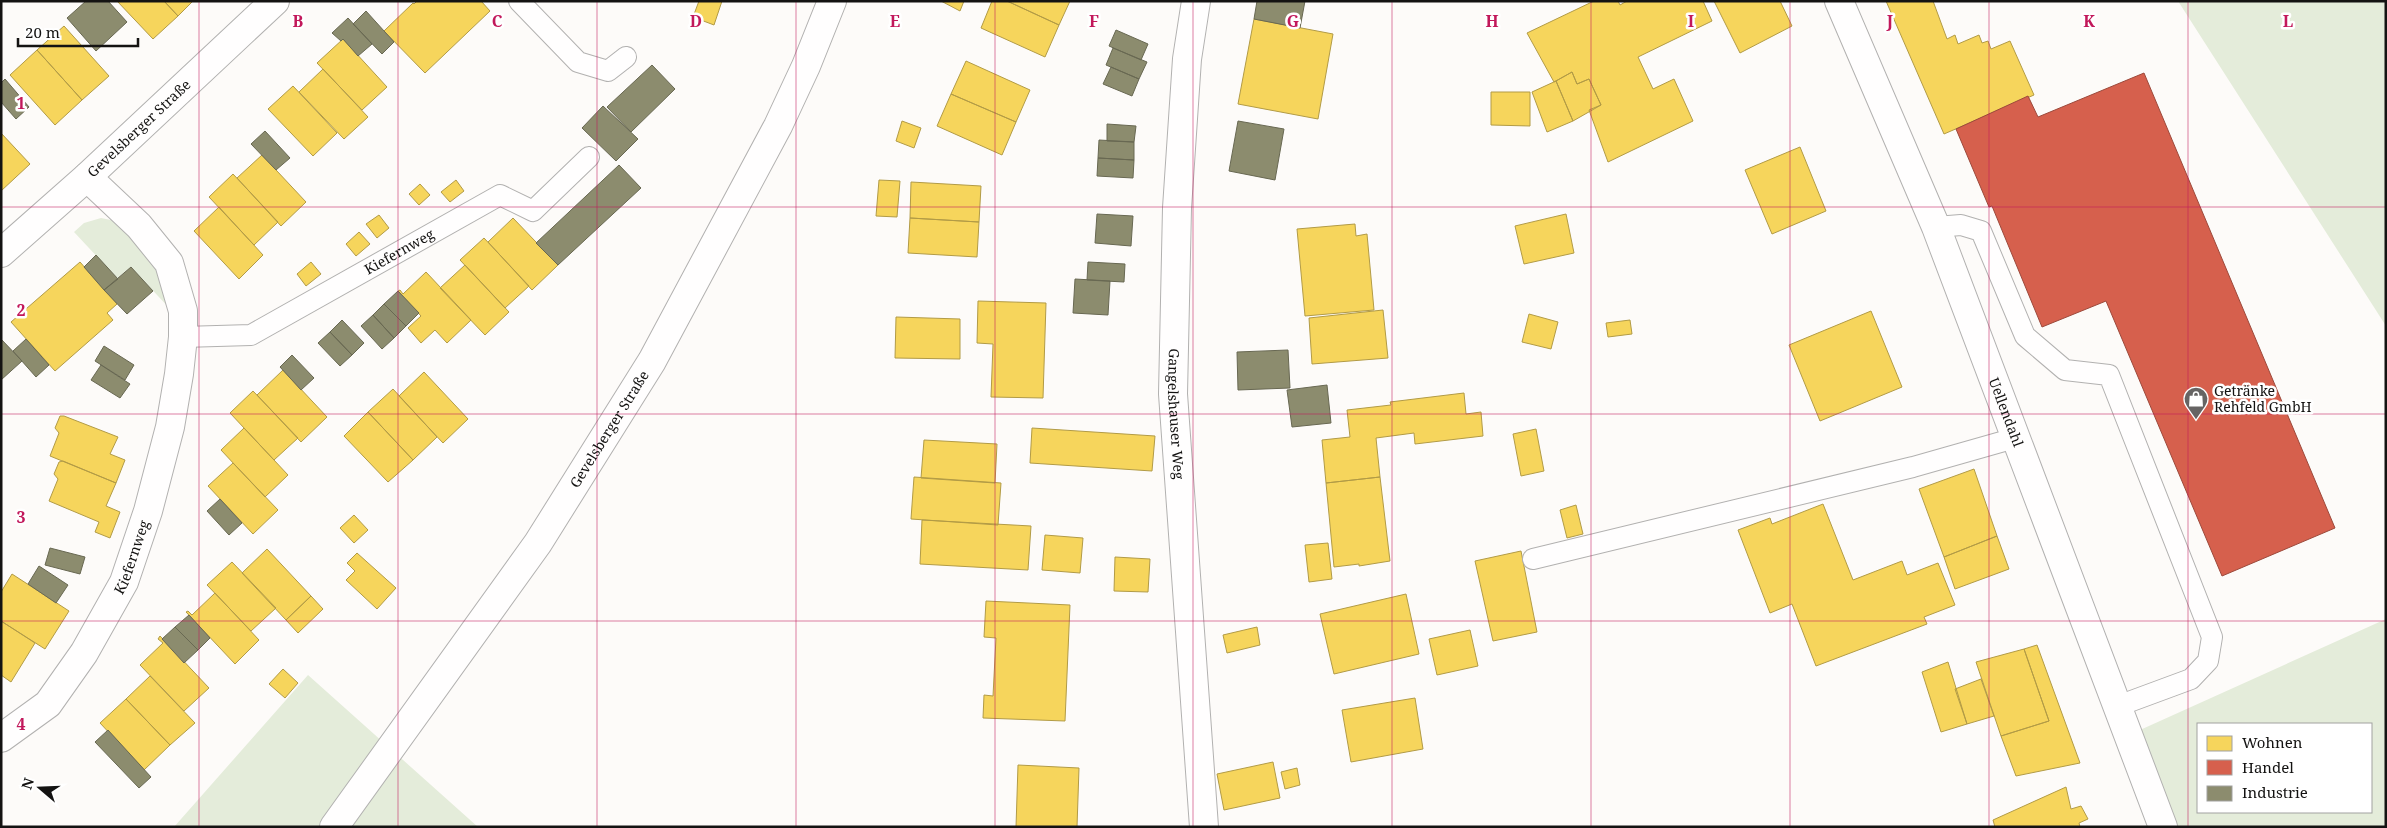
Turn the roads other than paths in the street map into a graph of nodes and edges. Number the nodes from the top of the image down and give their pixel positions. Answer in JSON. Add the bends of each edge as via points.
{"nodes":[{"id":1,"x":275,"y":1,"type":"edge"},
{"id":2,"x":519,"y":1,"type":"edge"},
{"id":3,"x":832,"y":1,"type":"edge"},
{"id":4,"x":1196,"y":1,"type":"edge"},
{"id":5,"x":1839,"y":1,"type":"edge"},
{"id":6,"x":626,"y":57,"type":"dead end"},
{"id":7,"x":589,"y":157,"type":"dead end"},
{"id":8,"x":87,"y":178,"type":"junction"},
{"id":9,"x":1936,"y":227,"type":"junction"},
{"id":10,"x":1,"y":253,"type":"edge"},
{"id":11,"x":183,"y":337,"type":"junction"},
{"id":12,"x":2015,"y":438,"type":"junction"},
{"id":13,"x":1533,"y":559,"type":"dead end"},
{"id":14,"x":2118,"y":706,"type":"junction"},
{"id":15,"x":1,"y":738,"type":"edge"},
{"id":16,"x":334,"y":827,"type":"edge"},
{"id":17,"x":1204,"y":827,"type":"edge"},
{"id":18,"x":2163,"y":827,"type":"edge"}],
"edges":[{"from":1,"to":8,"type":"main road","name":"Gevelsberger Straße"},
{"from":2,"to":6,"type":"lane","via":[[578,62],[608,71]]},
{"from":3,"to":16,"type":"main road","name":"Gevelsberger Straße","via":[[778,126],[652,361],[538,542]]},
{"from":4,"to":17,"type":"main road","name":"Gangelshauser Weg","via":[[1187,59],[1177,208],[1173,394]]},
{"from":5,"to":9,"type":"main road","name":"Uellendahl"},
{"from":7,"to":11,"type":"lane","name":"Kiefernweg","via":[[533,211],[500,195],[251,335]]},
{"from":8,"to":10,"type":"main road","name":"Gevelsberger Straße"},
{"from":8,"to":11,"type":"main road","name":"Kiefernweg","via":[[139,226],[169,263],[182,311]]},
{"from":9,"to":12,"type":"main road","name":"Uellendahl"},
{"from":9,"to":14,"type":"lane","via":[[1961,225],[1981,232],[2025,336],[2064,370],[2109,375],[2212,637],[2208,661],[2191,679]]},
{"from":11,"to":15,"type":"main road","name":"Kiefernweg","via":[[170,427],[148,511],[124,582],[84,653],[48,704]]},
{"from":12,"to":13,"type":"lane","via":[[1913,467]]},
{"from":12,"to":14,"type":"main road","name":"Uellendahl"},
{"from":14,"to":18,"type":"main road","name":"Uellendahl"}]}
